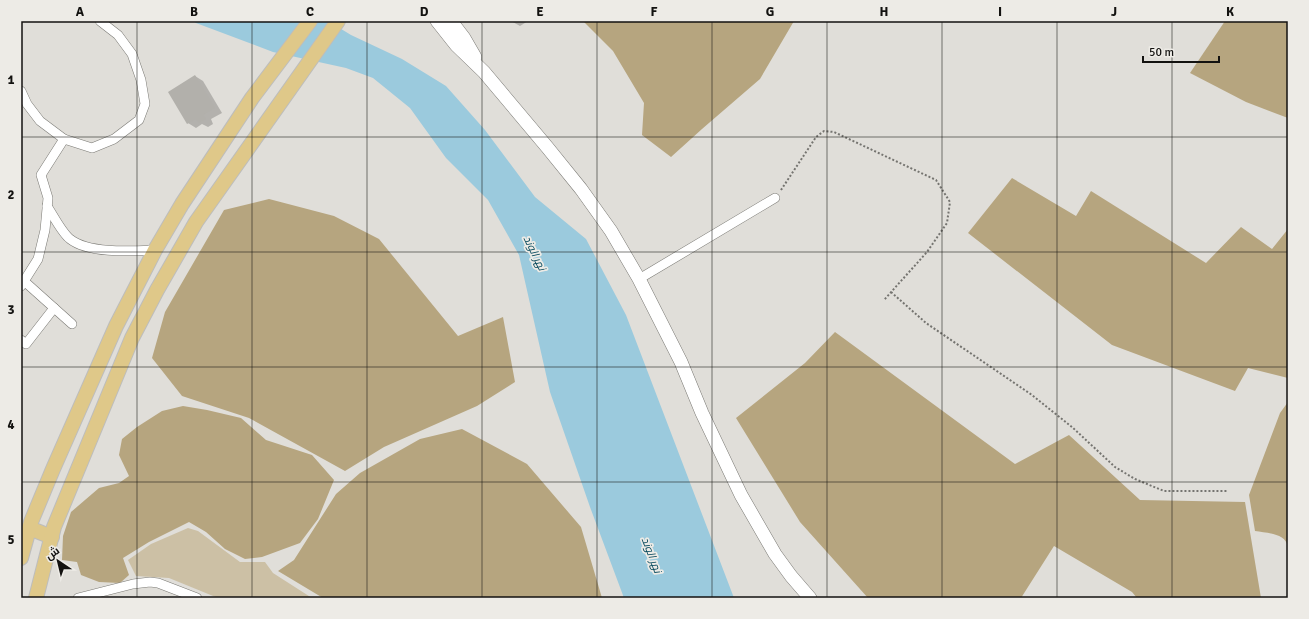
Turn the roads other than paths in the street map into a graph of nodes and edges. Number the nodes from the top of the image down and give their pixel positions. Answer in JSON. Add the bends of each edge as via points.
{"nodes":[{"id":1,"x":100,"y":21,"type":"edge"},
{"id":2,"x":310,"y":21,"type":"edge"},
{"id":3,"x":338,"y":21,"type":"edge"},
{"id":4,"x":437,"y":21,"type":"edge"},
{"id":5,"x":451,"y":21,"type":"edge"},
{"id":6,"x":455,"y":21,"type":"edge"},
{"id":7,"x":464,"y":38,"type":"junction"},
{"id":8,"x":484,"y":72,"type":"junction"},
{"id":9,"x":21,"y":91,"type":"edge"},
{"id":10,"x":64,"y":139,"type":"junction"},
{"id":11,"x":775,"y":198,"type":"road end"},
{"id":12,"x":47,"y":206,"type":"junction"},
{"id":13,"x":155,"y":250,"type":"junction"},
{"id":14,"x":639,"y":279,"type":"junction"},
{"id":15,"x":23,"y":283,"type":"edge"},
{"id":16,"x":54,"y":308,"type":"junction"},
{"id":17,"x":72,"y":324,"type":"dead end"},
{"id":18,"x":21,"y":340,"type":"edge"},
{"id":19,"x":29,"y":528,"type":"junction"},
{"id":20,"x":52,"y":537,"type":"junction"},
{"id":21,"x":21,"y":558,"type":"edge"},
{"id":22,"x":36,"y":598,"type":"edge"},
{"id":23,"x":42,"y":598,"type":"edge"},
{"id":24,"x":78,"y":598,"type":"edge"},
{"id":25,"x":197,"y":598,"type":"edge"},
{"id":26,"x":810,"y":598,"type":"edge"}],
"edges":[{"from":1,"to":10,"type":"street","via":[[118,35],[132,54],[141,80],[145,104],[139,120],[114,139],[92,148]]},
{"from":2,"to":13,"type":"main road","via":[[252,98]]},
{"from":3,"to":20,"type":"main road","via":[[196,222],[157,290],[132,338]]},
{"from":4,"to":8,"type":"street","via":[[456,45]]},
{"from":5,"to":7,"type":"street"},
{"from":6,"to":7,"type":"street"},
{"from":7,"to":8,"type":"street"},
{"from":8,"to":14,"type":"street","via":[[581,189],[611,231]]},
{"from":9,"to":10,"type":"street","via":[[40,122]]},
{"from":10,"to":12,"type":"street","via":[[41,175],[48,198]]},
{"from":11,"to":14,"type":"street"},
{"from":12,"to":13,"type":"street","via":[[70,239],[81,245],[129,252]]},
{"from":12,"to":15,"type":"street","via":[[45,230],[38,259]]},
{"from":13,"to":19,"type":"main road","via":[[116,326]]},
{"from":14,"to":26,"type":"street","via":[[681,362],[724,462],[745,502],[775,554]]},
{"from":15,"to":16,"type":"street"},
{"from":16,"to":17,"type":"street"},
{"from":16,"to":18,"type":"street","via":[[26,344]]},
{"from":19,"to":20,"type":"main road"},
{"from":19,"to":21,"type":"main road"},
{"from":20,"to":22,"type":"main road"},
{"from":22,"to":23,"type":"street"},
{"from":24,"to":25,"type":"street","via":[[150,582]]}]}
